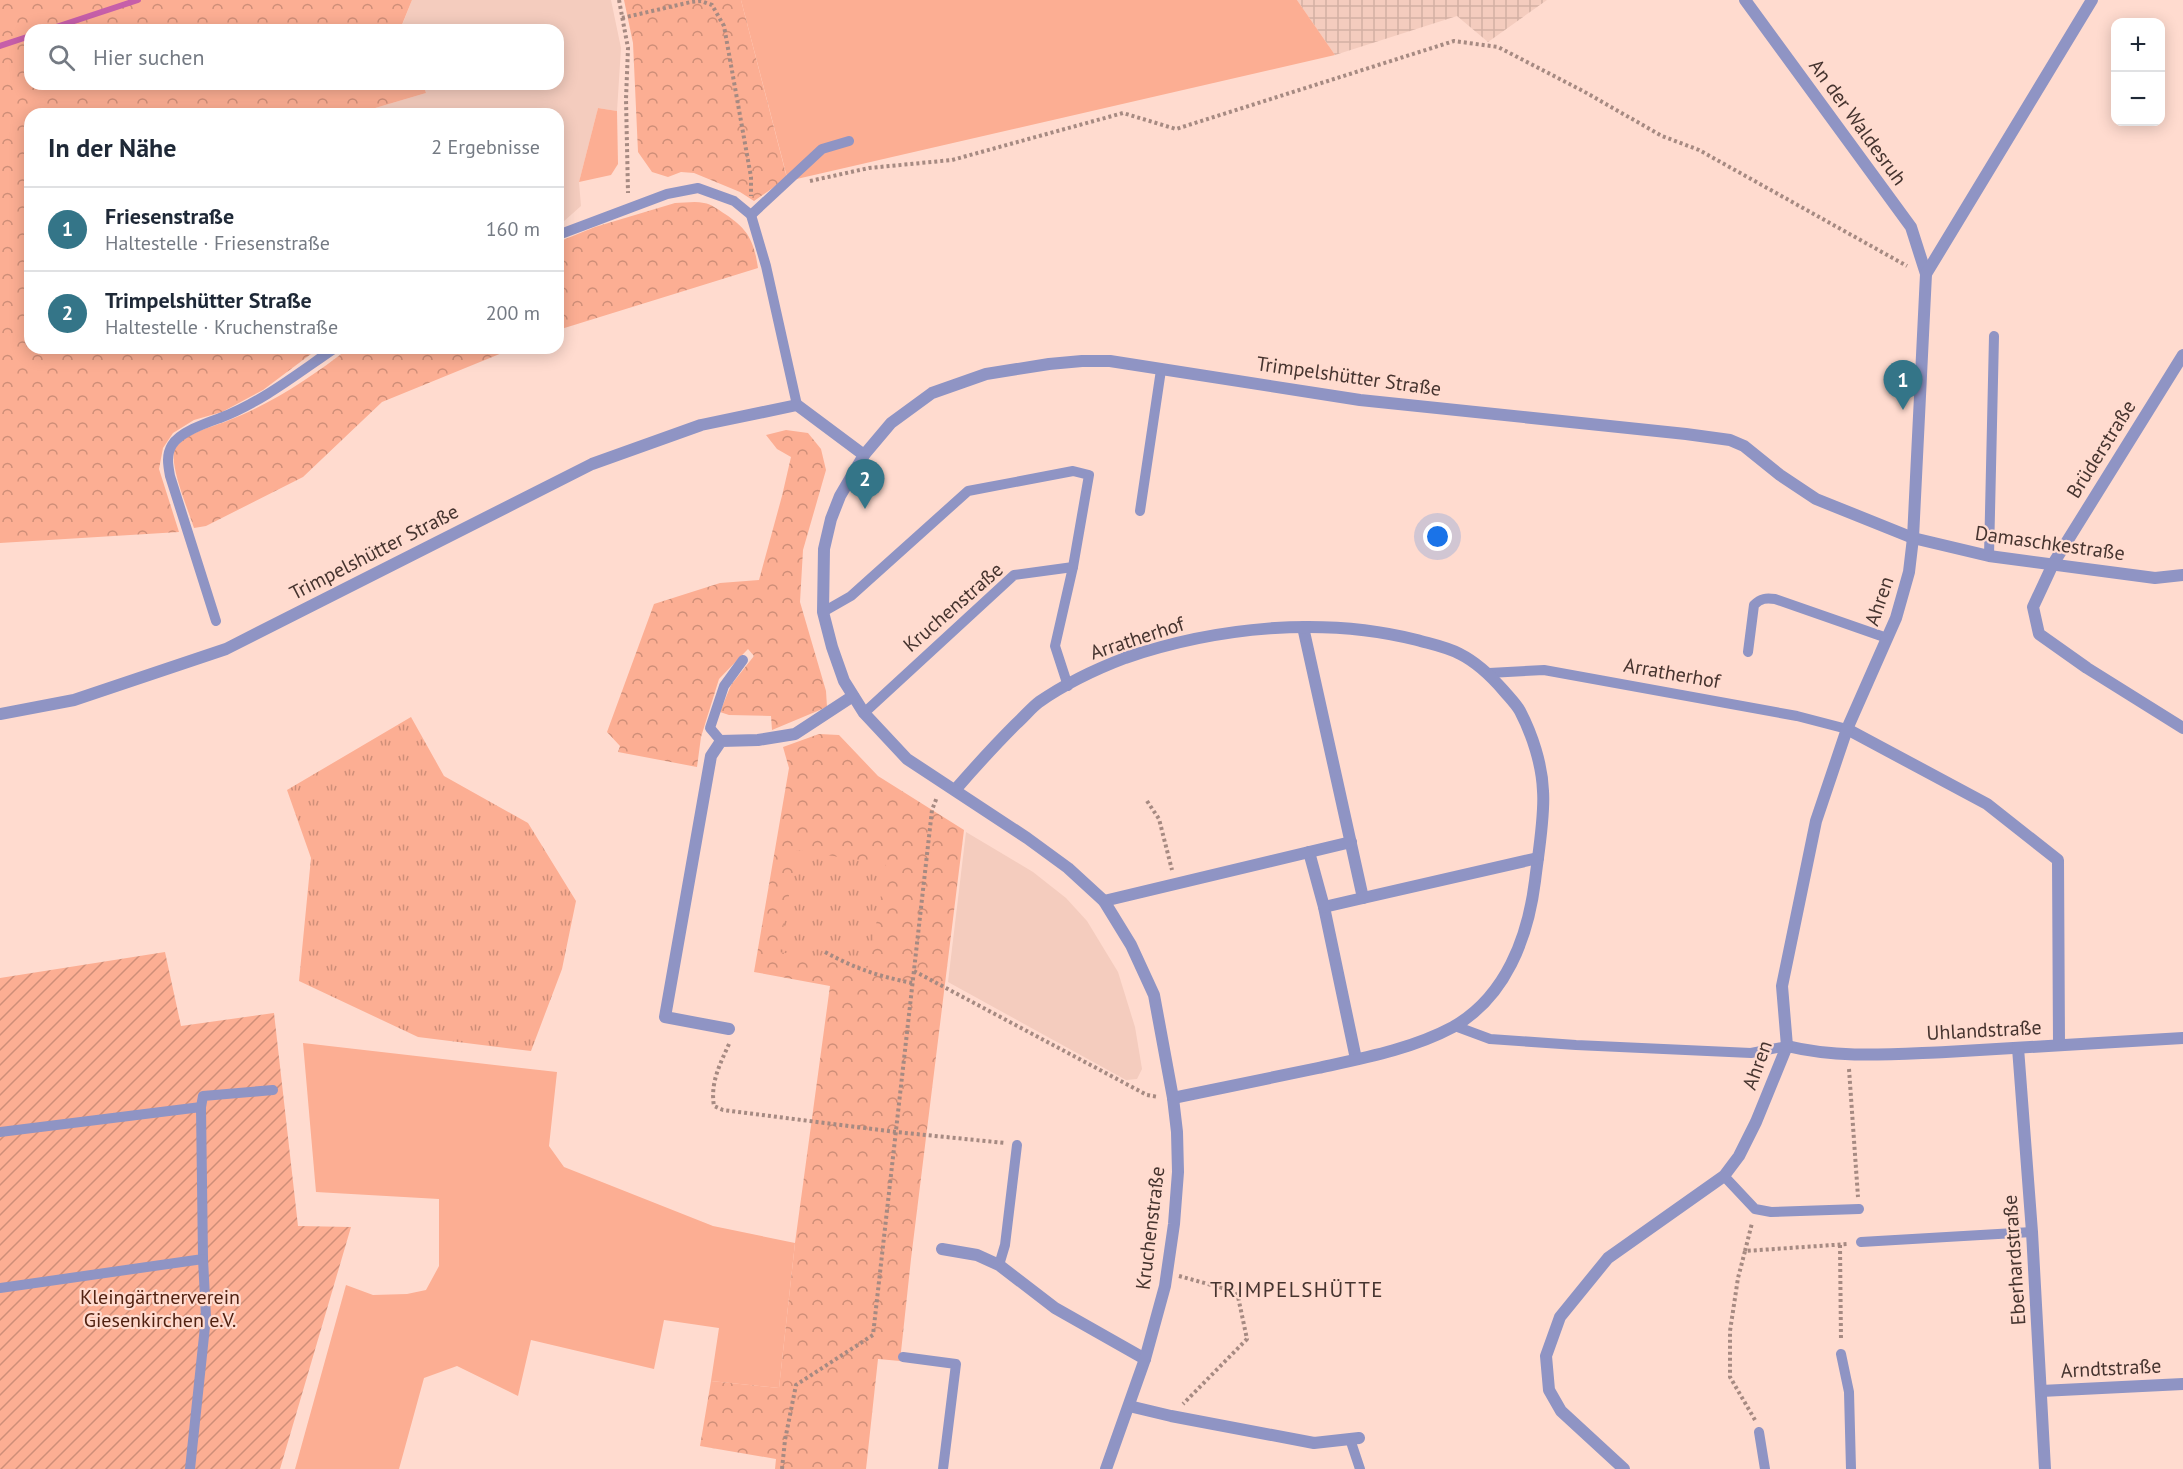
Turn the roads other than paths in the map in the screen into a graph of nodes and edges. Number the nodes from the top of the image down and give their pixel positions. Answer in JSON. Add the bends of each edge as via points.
{"nodes":[{"id":1,"x":1745,"y":0,"type":"edge"},
{"id":2,"x":2092,"y":0,"type":"edge"},
{"id":3,"x":849,"y":141,"type":"dead end"},
{"id":4,"x":751,"y":215,"type":"junction"},
{"id":5,"x":564,"y":233,"type":"edge"},
{"id":6,"x":1926,"y":274,"type":"junction"},
{"id":7,"x":1994,"y":336,"type":"dead end"},
{"id":8,"x":326,"y":354,"type":"edge"},
{"id":9,"x":2183,"y":355,"type":"edge"},
{"id":10,"x":1161,"y":370,"type":"junction"},
{"id":11,"x":797,"y":405,"type":"junction"},
{"id":12,"x":864,"y":454,"type":"junction"},
{"id":13,"x":1140,"y":511,"type":"dead end"},
{"id":14,"x":1913,"y":538,"type":"junction"},
{"id":15,"x":1989,"y":556,"type":"junction"},
{"id":16,"x":2053,"y":564,"type":"junction"},
{"id":17,"x":1074,"y":567,"type":"junction"},
{"id":18,"x":2183,"y":575,"type":"edge"},
{"id":19,"x":823,"y":612,"type":"junction"},
{"id":20,"x":216,"y":621,"type":"dead end"},
{"id":21,"x":1303,"y":627,"type":"junction"},
{"id":22,"x":1887,"y":638,"type":"junction"},
{"id":23,"x":1748,"y":652,"type":"dead end"},
{"id":24,"x":743,"y":660,"type":"dead end"},
{"id":25,"x":1489,"y":673,"type":"junction"},
{"id":26,"x":1068,"y":686,"type":"junction"},
{"id":27,"x":853,"y":696,"type":"junction"},
{"id":28,"x":864,"y":713,"type":"junction"},
{"id":29,"x":0,"y":714,"type":"edge"},
{"id":30,"x":2183,"y":728,"type":"edge"},
{"id":31,"x":1847,"y":729,"type":"junction"},
{"id":32,"x":721,"y":741,"type":"junction"},
{"id":33,"x":955,"y":790,"type":"junction"},
{"id":34,"x":1351,"y":842,"type":"junction"},
{"id":35,"x":1309,"y":852,"type":"junction"},
{"id":36,"x":1538,"y":858,"type":"junction"},
{"id":37,"x":1364,"y":898,"type":"junction"},
{"id":38,"x":1104,"y":902,"type":"junction"},
{"id":39,"x":1324,"y":907,"type":"junction"},
{"id":40,"x":1455,"y":1026,"type":"junction"},
{"id":41,"x":729,"y":1029,"type":"road end"},
{"id":42,"x":2183,"y":1038,"type":"edge"},
{"id":43,"x":2059,"y":1044,"type":"junction"},
{"id":44,"x":1787,"y":1046,"type":"junction"},
{"id":45,"x":2018,"y":1048,"type":"junction"},
{"id":46,"x":1356,"y":1059,"type":"junction"},
{"id":47,"x":273,"y":1090,"type":"dead end"},
{"id":48,"x":1173,"y":1098,"type":"junction"},
{"id":49,"x":201,"y":1107,"type":"junction"},
{"id":50,"x":0,"y":1132,"type":"edge"},
{"id":51,"x":1017,"y":1145,"type":"road end"},
{"id":52,"x":1724,"y":1176,"type":"junction"},
{"id":53,"x":1859,"y":1209,"type":"road end"},
{"id":54,"x":2032,"y":1232,"type":"junction"},
{"id":55,"x":1861,"y":1242,"type":"road end"},
{"id":56,"x":942,"y":1249,"type":"dead end"},
{"id":57,"x":203,"y":1259,"type":"junction"},
{"id":58,"x":999,"y":1265,"type":"junction"},
{"id":59,"x":0,"y":1288,"type":"edge"},
{"id":60,"x":1841,"y":1354,"type":"road end"},
{"id":61,"x":903,"y":1357,"type":"dead end"},
{"id":62,"x":1144,"y":1359,"type":"junction"},
{"id":63,"x":2183,"y":1384,"type":"edge"},
{"id":64,"x":2041,"y":1391,"type":"junction"},
{"id":65,"x":1129,"y":1406,"type":"junction"},
{"id":66,"x":1759,"y":1432,"type":"road end"},
{"id":67,"x":1355,"y":1439,"type":"joint"},
{"id":68,"x":190,"y":1469,"type":"edge"},
{"id":69,"x":944,"y":1469,"type":"edge"},
{"id":70,"x":1106,"y":1469,"type":"edge"},
{"id":71,"x":1360,"y":1469,"type":"edge"},
{"id":72,"x":1624,"y":1469,"type":"edge"},
{"id":73,"x":1765,"y":1469,"type":"edge"},
{"id":74,"x":1774,"y":1469,"type":"edge"},
{"id":75,"x":1851,"y":1469,"type":"edge"},
{"id":76,"x":2045,"y":1469,"type":"edge"}],
"edges":[{"from":1,"to":6,"type":"street","name":"An der Waldesruh","via":[[1911,226]]},
{"from":2,"to":6,"type":"street"},
{"from":3,"to":4,"type":"lane","via":[[822,149]]},
{"from":4,"to":5,"type":"lane","via":[[734,201],[698,188],[667,194]]},
{"from":4,"to":11,"type":"lane"},
{"from":6,"to":14,"type":"street","name":"Ahren"},
{"from":7,"to":15,"type":"lane"},
{"from":8,"to":20,"type":"lane","via":[[258,401],[198,426],[173,444],[167,461],[170,476]]},
{"from":9,"to":16,"type":"street","name":"Brüderstraße"},
{"from":10,"to":12,"type":"street","name":"Trimpelshütter Straße","via":[[1110,361],[1082,361],[986,374],[932,393],[891,423]]},
{"from":10,"to":13,"type":"lane"},
{"from":10,"to":14,"type":"street","name":"Trimpelshütter Straße","via":[[1360,400],[1730,440],[1816,499]]},
{"from":11,"to":12,"type":"street"},
{"from":11,"to":29,"type":"street","name":"Trimpelshütter Straße","via":[[702,425],[592,464],[226,649],[74,700]]},
{"from":12,"to":19,"type":"street","name":"Kruchenstraße","via":[[831,519],[824,549]]},
{"from":14,"to":15,"type":"street","name":"Damaschkestraße"},
{"from":14,"to":22,"type":"street","name":"Ahren","via":[[1909,572]]},
{"from":15,"to":16,"type":"street","name":"Damaschkestraße"},
{"from":16,"to":18,"type":"street","name":"Damaschkestraße","via":[[2155,578]]},
{"from":16,"to":30,"type":"street","name":"Brüderstraße","via":[[2033,607],[2039,634]]},
{"from":17,"to":19,"type":"lane","via":[[1089,475],[1073,471],[968,491],[851,596]]},
{"from":17,"to":26,"type":"lane","via":[[1055,646]]},
{"from":17,"to":28,"type":"lane","name":"Kruchenstraße","via":[[1014,575]]},
{"from":19,"to":27,"type":"street","name":"Kruchenstraße","via":[[844,681]]},
{"from":21,"to":25,"type":"street","name":"Arratherhof","via":[[1399,635],[1460,654]]},
{"from":21,"to":26,"type":"street","name":"Arratherhof","via":[[1216,635],[1160,648],[1104,667]]},
{"from":21,"to":34,"type":"street"},
{"from":22,"to":23,"type":"lane","via":[[1765,598],[1754,605]]},
{"from":22,"to":31,"type":"street","name":"Ahren"},
{"from":24,"to":32,"type":"lane","via":[[724,686],[710,728]]},
{"from":25,"to":31,"type":"lane","name":"Arratherhof","via":[[1544,670]]},
{"from":25,"to":36,"type":"street","name":"Arratherhof","via":[[1519,708],[1538,759],[1544,792]]},
{"from":26,"to":33,"type":"street","name":"Arratherhof","via":[[1038,703]]},
{"from":27,"to":28,"type":"street","name":"Kruchenstraße"},
{"from":27,"to":32,"type":"street","via":[[795,734],[758,741]]},
{"from":28,"to":33,"type":"street","name":"Kruchenstraße","via":[[907,759]]},
{"from":31,"to":43,"type":"street","via":[[1987,804],[2058,860]]},
{"from":31,"to":44,"type":"street","name":"Ahren","via":[[1816,821],[1794,921],[1782,986]]},
{"from":32,"to":41,"type":"street","via":[[711,756],[664,1017]]},
{"from":33,"to":38,"type":"street","name":"Kruchenstraße","via":[[1068,868]]},
{"from":34,"to":35,"type":"street"},
{"from":34,"to":37,"type":"street"},
{"from":35,"to":38,"type":"street"},
{"from":35,"to":39,"type":"street"},
{"from":36,"to":37,"type":"street"},
{"from":36,"to":40,"type":"street","name":"Arratherhof","via":[[1525,928],[1511,966],[1483,1003]]},
{"from":37,"to":39,"type":"street"},
{"from":38,"to":48,"type":"street","name":"Kruchenstraße","via":[[1131,945],[1154,995]]},
{"from":39,"to":46,"type":"street"},
{"from":40,"to":44,"type":"lane","via":[[1490,1039],[1576,1045],[1751,1053]]},
{"from":40,"to":46,"type":"street","name":"Arratherhof","via":[[1421,1042]]},
{"from":42,"to":43,"type":"street","name":"Uhlandstraße"},
{"from":43,"to":45,"type":"street","name":"Uhlandstraße"},
{"from":44,"to":45,"type":"street","name":"Uhlandstraße","via":[[1848,1056]]},
{"from":44,"to":52,"type":"street","name":"Ahren","via":[[1752,1130]]},
{"from":45,"to":54,"type":"street","name":"Eberhardstraße"},
{"from":46,"to":48,"type":"street","name":"Arratherhof"},
{"from":47,"to":49,"type":"lane","via":[[203,1096]]},
{"from":48,"to":62,"type":"street","name":"Kruchenstraße","via":[[1178,1172],[1167,1273]]},
{"from":49,"to":50,"type":"lane"},
{"from":49,"to":57,"type":"lane"},
{"from":51,"to":58,"type":"lane"},
{"from":52,"to":53,"type":"lane","via":[[1755,1209]]},
{"from":52,"to":72,"type":"street","name":"Ahren","via":[[1608,1258],[1560,1317],[1546,1356],[1549,1390],[1561,1411]]},
{"from":54,"to":55,"type":"lane"},
{"from":54,"to":64,"type":"street","name":"Eberhardstraße"},
{"from":56,"to":58,"type":"street","via":[[977,1255]]},
{"from":57,"to":59,"type":"lane"},
{"from":57,"to":68,"type":"lane","via":[[206,1317]]},
{"from":58,"to":62,"type":"street","via":[[1055,1308]]},
{"from":60,"to":75,"type":"lane","via":[[1850,1392]]},
{"from":61,"to":69,"type":"lane","via":[[956,1364]]},
{"from":62,"to":65,"type":"street","name":"Kruchenstraße"},
{"from":63,"to":64,"type":"street","name":"Arndtstraße"},
{"from":64,"to":76,"type":"street","name":"Eberhardstraße"},
{"from":65,"to":67,"type":"street","via":[[1314,1443]]},
{"from":65,"to":70,"type":"street","name":"Kruchenstraße"},
{"from":66,"to":73,"type":"lane"},
{"from":67,"to":71,"type":"lane"},
{"from":73,"to":74,"type":"lane"}]}
